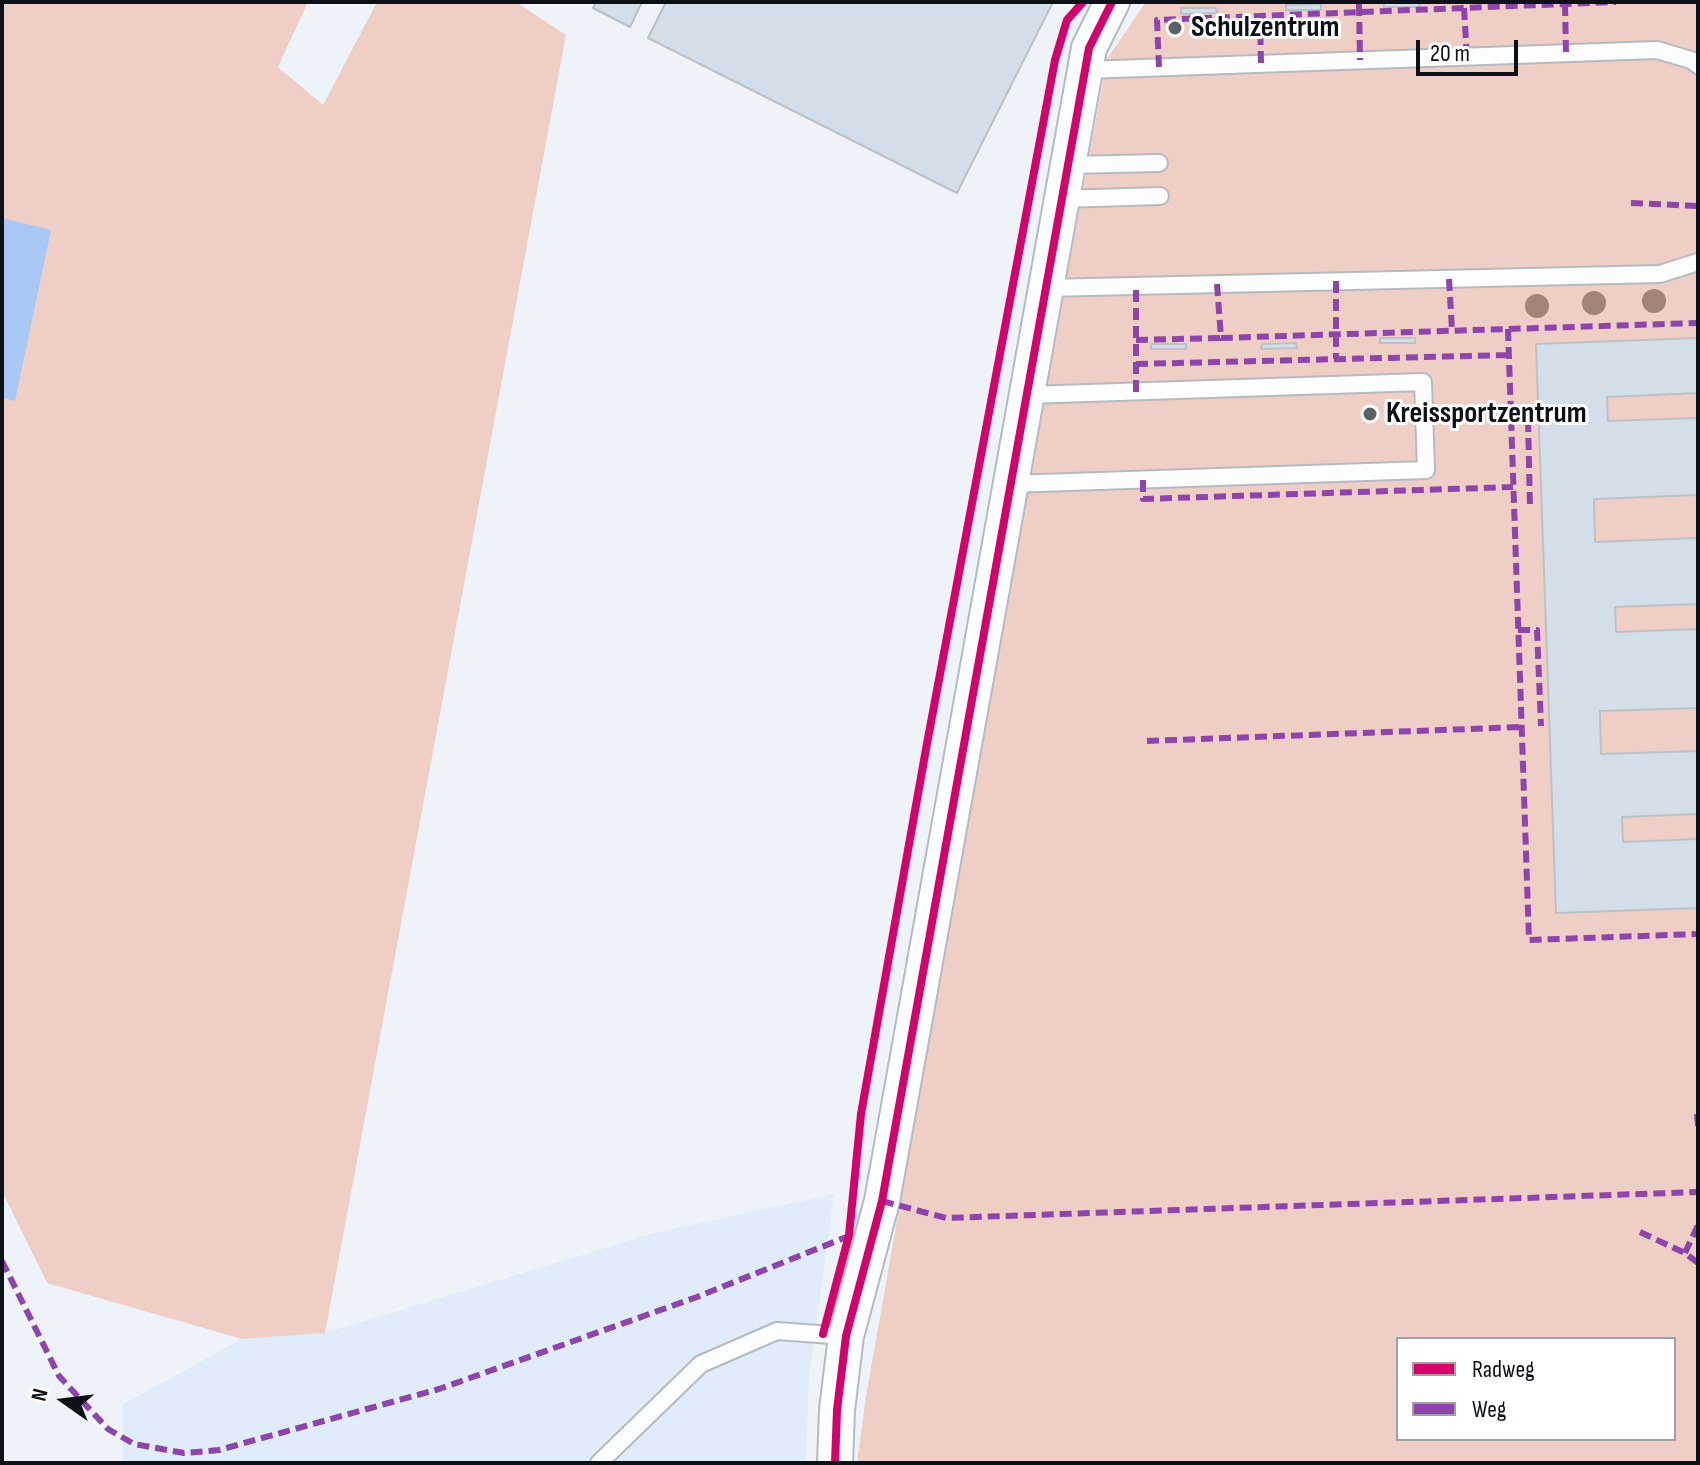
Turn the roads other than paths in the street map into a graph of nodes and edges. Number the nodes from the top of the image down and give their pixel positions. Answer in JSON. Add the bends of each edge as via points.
{"nodes":[{"id":1,"x":1112,"y":2,"type":"edge"},
{"id":2,"x":1698,"y":65,"type":"edge"},
{"id":3,"x":1085,"y":70,"type":"junction"},
{"id":4,"x":1159,"y":163,"type":"dead end"},
{"id":5,"x":1068,"y":165,"type":"junction"},
{"id":6,"x":1160,"y":196,"type":"dead end"},
{"id":7,"x":1062,"y":199,"type":"junction"},
{"id":8,"x":1698,"y":262,"type":"edge"},
{"id":9,"x":1046,"y":288,"type":"junction"},
{"id":10,"x":1027,"y":395,"type":"junction"},
{"id":11,"x":1010,"y":484,"type":"junction"},
{"id":12,"x":846,"y":1336,"type":"junction"},
{"id":13,"x":599,"y":1463,"type":"edge"},
{"id":14,"x":835,"y":1463,"type":"edge"}],
"edges":[{"from":1,"to":3,"type":"street","via":[[1089,48]]},
{"from":2,"to":3,"type":"lane","via":[[1657,50]]},
{"from":3,"to":5,"type":"street"},
{"from":4,"to":5,"type":"lane"},
{"from":5,"to":7,"type":"street"},
{"from":6,"to":7,"type":"lane"},
{"from":7,"to":9,"type":"street"},
{"from":8,"to":9,"type":"lane","via":[[1660,274]]},
{"from":9,"to":10,"type":"street"},
{"from":10,"to":11,"type":"street"},
{"from":10,"to":11,"type":"lane","via":[[1423,382],[1426,470]]},
{"from":11,"to":12,"type":"street","via":[[880,1212]]},
{"from":12,"to":13,"type":"lane","via":[[777,1331],[701,1364]]},
{"from":12,"to":14,"type":"street"}]}
